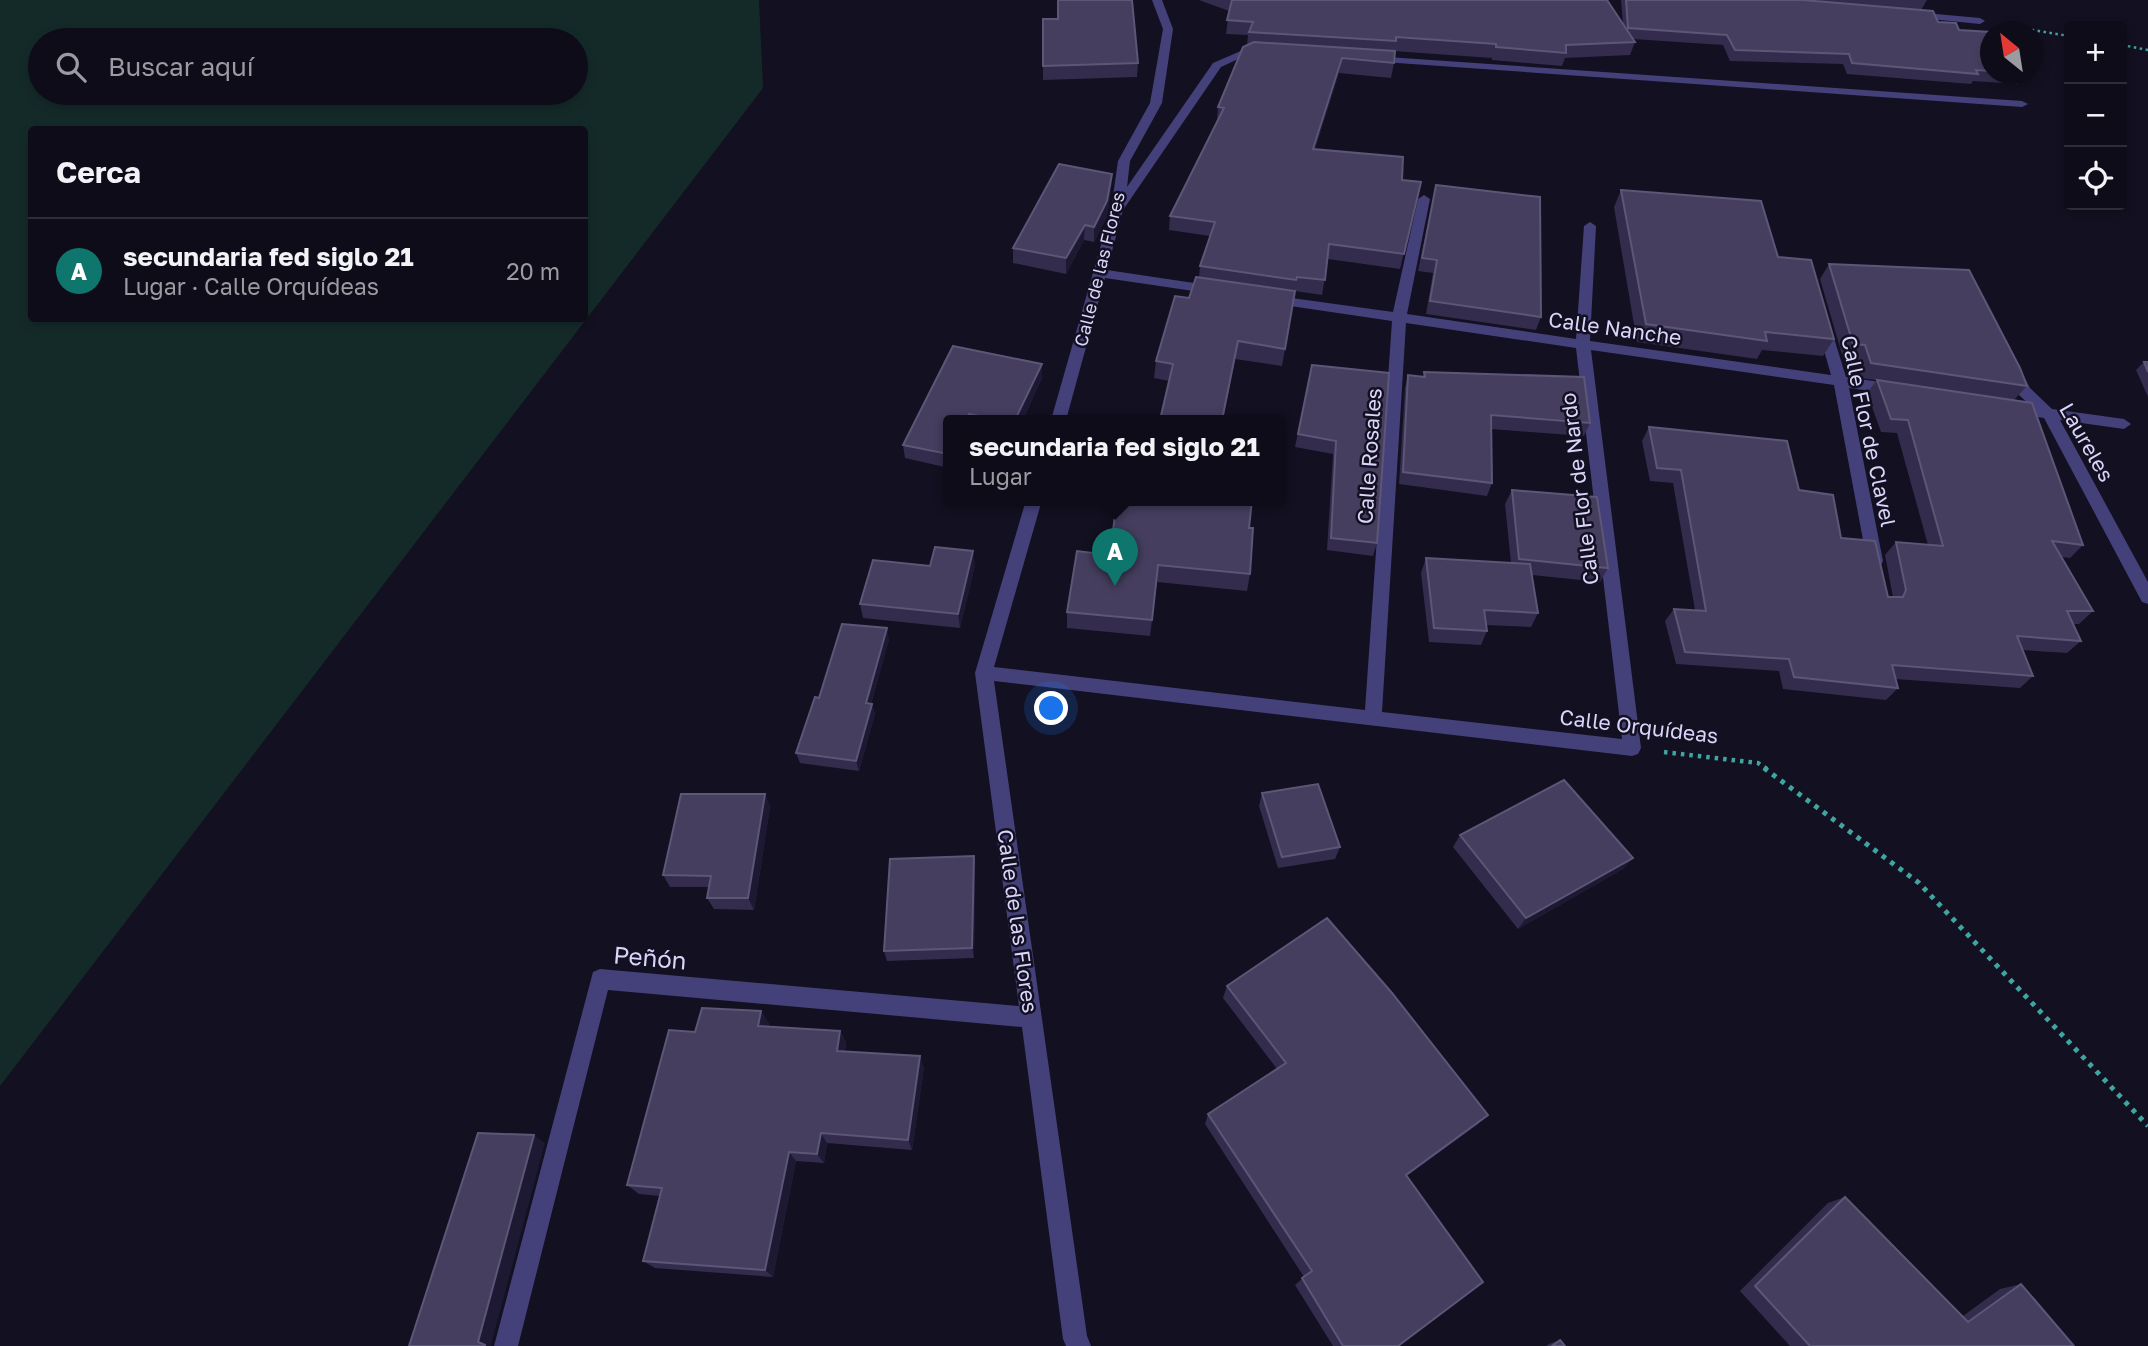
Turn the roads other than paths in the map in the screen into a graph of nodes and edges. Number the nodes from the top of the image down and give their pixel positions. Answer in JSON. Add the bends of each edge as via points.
{"nodes":[{"id":1,"x":1157,"y":0,"type":"edge"},
{"id":2,"x":1901,"y":14,"type":"edge"},
{"id":3,"x":1980,"y":21,"type":"dead end"},
{"id":4,"x":1277,"y":52,"type":"edge"},
{"id":5,"x":1360,"y":58,"type":"edge"},
{"id":6,"x":2022,"y":104,"type":"dead end"},
{"id":7,"x":1424,"y":199,"type":"dead end"},
{"id":8,"x":1117,"y":210,"type":"junction"},
{"id":9,"x":1591,"y":226,"type":"dead end"},
{"id":10,"x":1100,"y":273,"type":"junction"},
{"id":11,"x":1222,"y":292,"type":"edge"},
{"id":12,"x":1250,"y":296,"type":"edge"},
{"id":13,"x":1819,"y":306,"type":"edge"},
{"id":14,"x":1399,"y":318,"type":"junction"},
{"id":15,"x":1583,"y":345,"type":"junction"},
{"id":16,"x":2008,"y":358,"type":"edge"},
{"id":17,"x":1839,"y":381,"type":"junction"},
{"id":18,"x":1905,"y":391,"type":"edge"},
{"id":19,"x":1997,"y":405,"type":"edge"},
{"id":20,"x":2049,"y":414,"type":"junction"},
{"id":21,"x":1059,"y":415,"type":"edge"},
{"id":22,"x":2124,"y":424,"type":"dead end"},
{"id":23,"x":1032,"y":506,"type":"edge"},
{"id":24,"x":1878,"y":576,"type":"edge"},
{"id":25,"x":2148,"y":597,"type":"edge"},
{"id":26,"x":984,"y":673,"type":"junction"},
{"id":27,"x":1373,"y":718,"type":"junction"},
{"id":28,"x":1632,"y":748,"type":"joint"},
{"id":29,"x":1031,"y":1017,"type":"junction"},
{"id":30,"x":506,"y":1346,"type":"edge"},
{"id":31,"x":1079,"y":1346,"type":"edge"}],
"edges":[{"from":1,"to":8,"type":"street","name":"Calle de las Flores","via":[[1168,29],[1156,103],[1124,161]]},
{"from":2,"to":3,"type":"street"},
{"from":4,"to":8,"type":"street","via":[[1250,50],[1217,65]]},
{"from":5,"to":6,"type":"street"},
{"from":7,"to":14,"type":"street","name":"Calle Rosales"},
{"from":8,"to":10,"type":"street","name":"Calle de las Flores"},
{"from":9,"to":15,"type":"street","name":"Calle Flor de Nardo"},
{"from":10,"to":11,"type":"street"},
{"from":10,"to":21,"type":"street","name":"Calle de las Flores"},
{"from":12,"to":14,"type":"street","name":"Calle Nanche"},
{"from":13,"to":17,"type":"street","name":"Calle Flor de Clavel"},
{"from":14,"to":15,"type":"street","name":"Calle Nanche"},
{"from":14,"to":27,"type":"street","name":"Calle Rosales"},
{"from":15,"to":17,"type":"street","name":"Calle Nanche"},
{"from":15,"to":28,"type":"street","name":"Calle Flor de Nardo"},
{"from":16,"to":20,"type":"street","name":"Laureles","via":[[2025,391]]},
{"from":17,"to":18,"type":"street","name":"Calle Nanche"},
{"from":17,"to":24,"type":"street","name":"Calle Flor de Clavel"},
{"from":19,"to":20,"type":"street"},
{"from":20,"to":22,"type":"street"},
{"from":20,"to":25,"type":"street","name":"Laureles"},
{"from":23,"to":26,"type":"street","name":"Calle de las Flores"},
{"from":26,"to":27,"type":"street","name":"Calle Orquídeas"},
{"from":26,"to":29,"type":"street","name":"Calle de las Flores"},
{"from":27,"to":28,"type":"street","name":"Calle Orquídeas"},
{"from":29,"to":30,"type":"street","name":"Peñón","via":[[600,979]]},
{"from":29,"to":31,"type":"street","name":"Calle de las Flores"}]}
